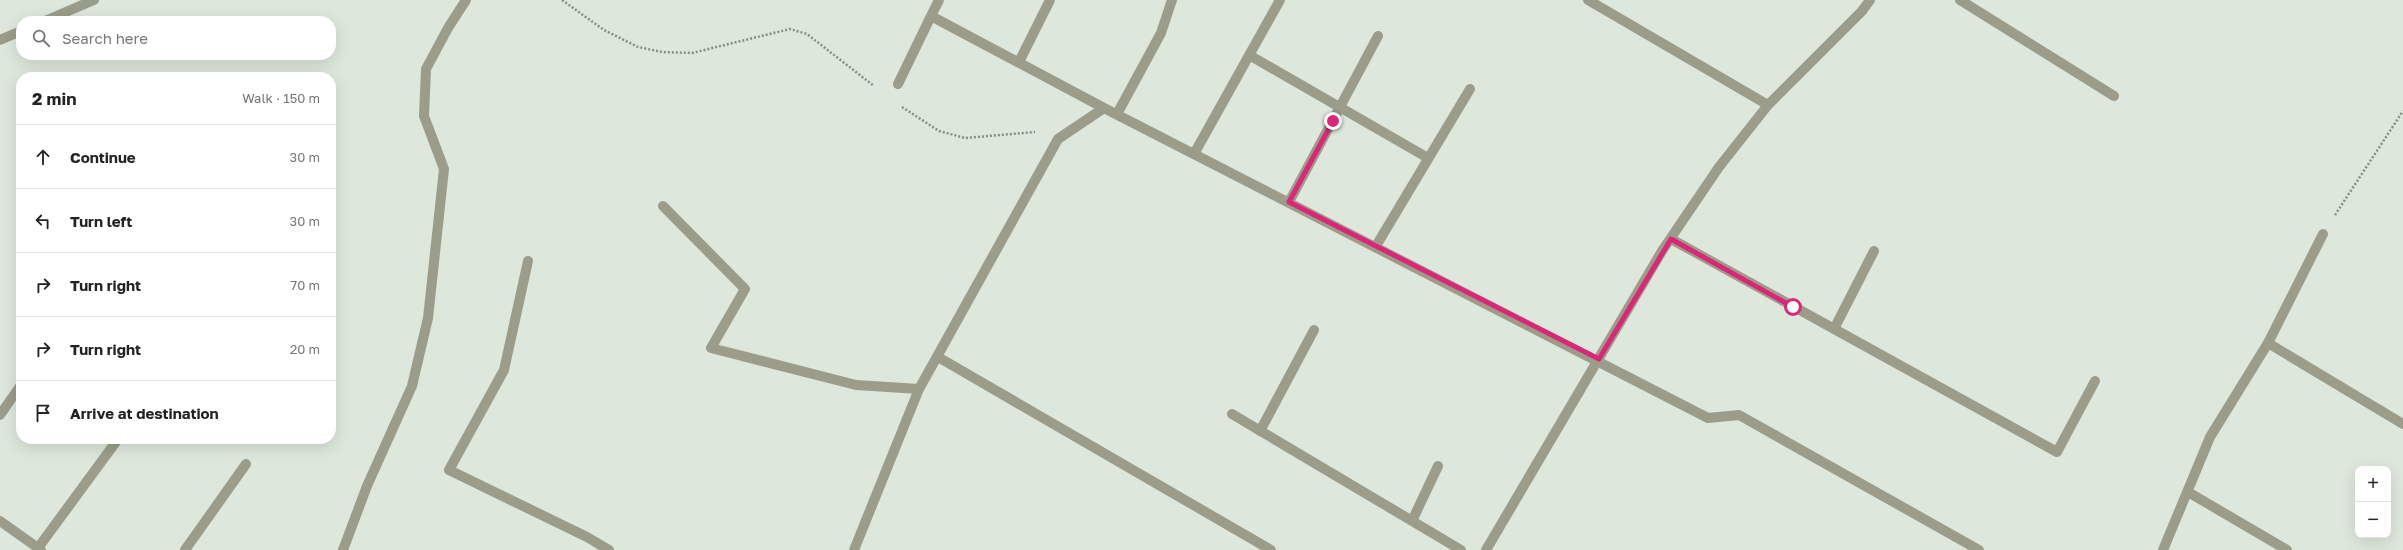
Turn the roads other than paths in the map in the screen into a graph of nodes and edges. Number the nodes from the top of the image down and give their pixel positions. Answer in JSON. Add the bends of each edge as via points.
{"nodes":[{"id":1,"x":94,"y":0,"type":"edge"},
{"id":2,"x":466,"y":0,"type":"edge"},
{"id":3,"x":939,"y":0,"type":"edge"},
{"id":4,"x":1050,"y":0,"type":"edge"},
{"id":5,"x":1172,"y":0,"type":"edge"},
{"id":6,"x":1280,"y":0,"type":"edge"},
{"id":7,"x":1588,"y":0,"type":"edge"},
{"id":8,"x":1870,"y":0,"type":"edge"},
{"id":9,"x":1960,"y":0,"type":"edge"},
{"id":10,"x":57,"y":16,"type":"edge"},
{"id":11,"x":931,"y":16,"type":"junction"},
{"id":12,"x":16,"y":33,"type":"edge"},
{"id":13,"x":1378,"y":36,"type":"dead end"},
{"id":14,"x":0,"y":40,"type":"edge"},
{"id":15,"x":1249,"y":55,"type":"junction"},
{"id":16,"x":1019,"y":62,"type":"junction"},
{"id":17,"x":898,"y":84,"type":"dead end"},
{"id":18,"x":1470,"y":89,"type":"dead end"},
{"id":19,"x":2114,"y":96,"type":"dead end"},
{"id":20,"x":1768,"y":105,"type":"junction"},
{"id":21,"x":1340,"y":107,"type":"junction"},
{"id":22,"x":1104,"y":108,"type":"junction"},
{"id":23,"x":1117,"y":114,"type":"junction"},
{"id":24,"x":1194,"y":154,"type":"junction"},
{"id":25,"x":1428,"y":158,"type":"junction"},
{"id":26,"x":1289,"y":202,"type":"junction"},
{"id":27,"x":663,"y":206,"type":"dead end"},
{"id":28,"x":2323,"y":234,"type":"road end"},
{"id":29,"x":1671,"y":239,"type":"junction"},
{"id":30,"x":1376,"y":246,"type":"junction"},
{"id":31,"x":1874,"y":252,"type":"dead end"},
{"id":32,"x":528,"y":261,"type":"dead end"},
{"id":33,"x":1834,"y":329,"type":"junction"},
{"id":34,"x":1314,"y":330,"type":"dead end"},
{"id":35,"x":2268,"y":343,"type":"junction"},
{"id":36,"x":938,"y":357,"type":"junction"},
{"id":37,"x":1599,"y":359,"type":"junction"},
{"id":38,"x":2095,"y":381,"type":"dead end"},
{"id":39,"x":919,"y":389,"type":"junction"},
{"id":40,"x":16,"y":393,"type":"edge"},
{"id":41,"x":1232,"y":414,"type":"dead end"},
{"id":42,"x":0,"y":415,"type":"edge"},
{"id":43,"x":2403,"y":424,"type":"edge"},
{"id":44,"x":1260,"y":431,"type":"junction"},
{"id":45,"x":114,"y":444,"type":"edge"},
{"id":46,"x":246,"y":464,"type":"dead end"},
{"id":47,"x":1438,"y":466,"type":"dead end"},
{"id":48,"x":2188,"y":492,"type":"junction"},
{"id":49,"x":1412,"y":521,"type":"junction"},
{"id":50,"x":0,"y":522,"type":"edge"},
{"id":51,"x":39,"y":549,"type":"edge"},
{"id":52,"x":185,"y":550,"type":"edge"},
{"id":53,"x":343,"y":550,"type":"edge"},
{"id":54,"x":609,"y":550,"type":"edge"},
{"id":55,"x":854,"y":550,"type":"edge"},
{"id":56,"x":1271,"y":550,"type":"edge"},
{"id":57,"x":1461,"y":550,"type":"edge"},
{"id":58,"x":1486,"y":550,"type":"edge"},
{"id":59,"x":1979,"y":550,"type":"edge"},
{"id":60,"x":2163,"y":550,"type":"edge"},
{"id":61,"x":2287,"y":550,"type":"edge"}],
"edges":[{"from":1,"to":10,"type":"street"},
{"from":2,"to":53,"type":"street","via":[[426,69],[424,116],[444,169],[428,318],[412,386],[367,486]]},
{"from":3,"to":11,"type":"street"},
{"from":4,"to":16,"type":"street"},
{"from":5,"to":23,"type":"street","via":[[1162,33]]},
{"from":6,"to":15,"type":"street"},
{"from":7,"to":20,"type":"street"},
{"from":8,"to":20,"type":"street"},
{"from":9,"to":19,"type":"street"},
{"from":11,"to":16,"type":"street"},
{"from":11,"to":17,"type":"street"},
{"from":12,"to":14,"type":"street"},
{"from":13,"to":21,"type":"street"},
{"from":15,"to":21,"type":"street"},
{"from":15,"to":24,"type":"street"},
{"from":16,"to":22,"type":"street"},
{"from":18,"to":25,"type":"street"},
{"from":20,"to":29,"type":"street","via":[[1719,167]]},
{"from":21,"to":25,"type":"street"},
{"from":21,"to":26,"type":"street"},
{"from":22,"to":23,"type":"street"},
{"from":22,"to":36,"type":"street","via":[[1058,139]]},
{"from":23,"to":24,"type":"street"},
{"from":24,"to":26,"type":"street"},
{"from":25,"to":30,"type":"street"},
{"from":26,"to":30,"type":"street"},
{"from":27,"to":39,"type":"street","via":[[745,288],[711,348],[856,385]]},
{"from":28,"to":35,"type":"street"},
{"from":29,"to":33,"type":"street"},
{"from":29,"to":37,"type":"street"},
{"from":30,"to":37,"type":"street"},
{"from":31,"to":33,"type":"street"},
{"from":32,"to":54,"type":"street","via":[[504,370],[449,470]]},
{"from":33,"to":38,"type":"street","via":[[2057,452]]},
{"from":34,"to":44,"type":"street"},
{"from":35,"to":43,"type":"street"},
{"from":35,"to":48,"type":"street","via":[[2210,437]]},
{"from":36,"to":39,"type":"street"},
{"from":36,"to":56,"type":"street"},
{"from":37,"to":58,"type":"street"},
{"from":37,"to":59,"type":"street","via":[[1708,418],[1739,415]]},
{"from":39,"to":55,"type":"street"},
{"from":40,"to":42,"type":"street"},
{"from":41,"to":44,"type":"street"},
{"from":44,"to":49,"type":"street"},
{"from":45,"to":51,"type":"street"},
{"from":46,"to":52,"type":"street"},
{"from":47,"to":49,"type":"street"},
{"from":48,"to":60,"type":"street"},
{"from":48,"to":61,"type":"street"},
{"from":49,"to":57,"type":"street"},
{"from":50,"to":51,"type":"street"}]}
